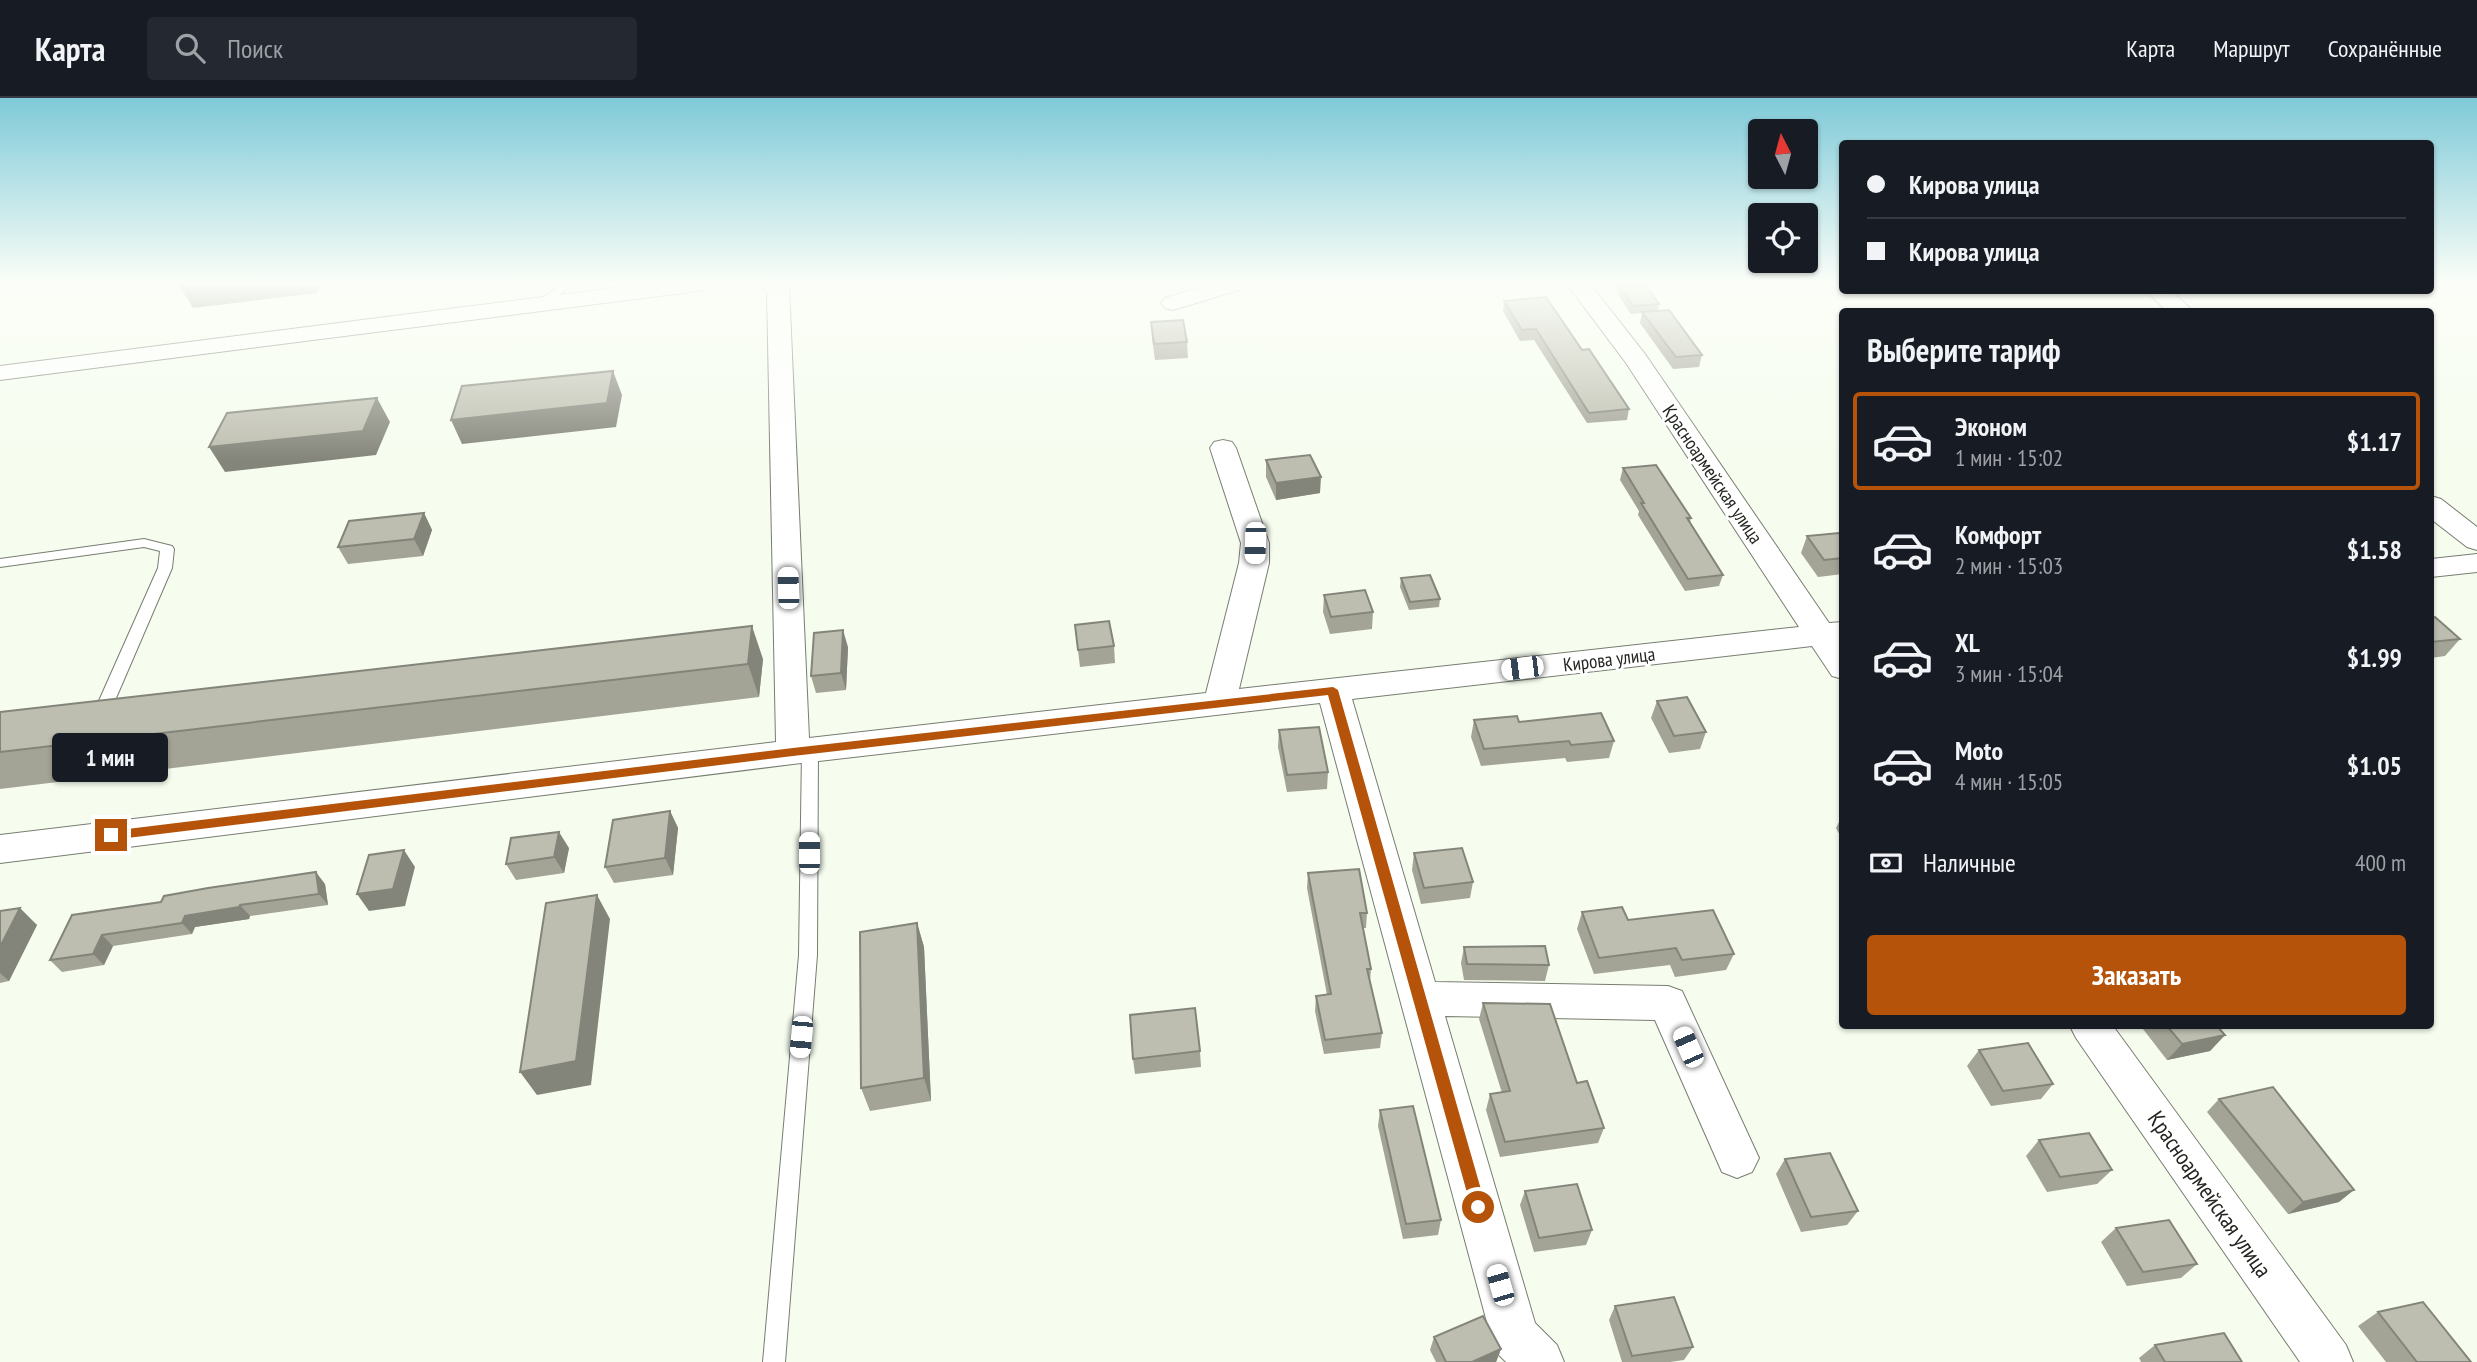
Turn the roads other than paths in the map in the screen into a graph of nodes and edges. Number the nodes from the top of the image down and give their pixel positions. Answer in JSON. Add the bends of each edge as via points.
{"nodes":[{"id":1,"x":236,"y":343,"type":"edge"},
{"id":2,"x":781,"y":343,"type":"edge"},
{"id":3,"x":1624,"y":343,"type":"edge"},
{"id":4,"x":0,"y":373,"type":"edge"},
{"id":5,"x":1223,"y":448,"type":"dead end"},
{"id":6,"x":2434,"y":507,"type":"edge"},
{"id":7,"x":2477,"y":541,"type":"edge"},
{"id":8,"x":0,"y":563,"type":"edge"},
{"id":9,"x":2477,"y":563,"type":"edge"},
{"id":10,"x":2434,"y":568,"type":"edge"},
{"id":11,"x":1832,"y":633,"type":"edge"},
{"id":12,"x":1839,"y":655,"type":"edge"},
{"id":13,"x":1333,"y":690,"type":"junction"},
{"id":14,"x":1220,"y":703,"type":"junction"},
{"id":15,"x":102,"y":712,"type":"edge"},
{"id":16,"x":802,"y":751,"type":"junction"},
{"id":17,"x":0,"y":849,"type":"edge"},
{"id":18,"x":1419,"y":999,"type":"junction"},
{"id":19,"x":2092,"y":1029,"type":"edge"},
{"id":20,"x":1737,"y":1158,"type":"dead end"},
{"id":21,"x":774,"y":1362,"type":"edge"},
{"id":22,"x":1540,"y":1362,"type":"edge"},
{"id":23,"x":2329,"y":1362,"type":"edge"}],
"edges":[{"from":1,"to":4,"type":"street"},
{"from":2,"to":16,"type":"street"},
{"from":3,"to":11,"type":"street","name":"Красноармейская улица"},
{"from":5,"to":14,"type":"street","via":[[1255,543]]},
{"from":6,"to":7,"type":"street"},
{"from":8,"to":15,"type":"lane","via":[[144,543],[167,549],[165,568]]},
{"from":9,"to":10,"type":"street"},
{"from":11,"to":12,"type":"street","name":"Красноармейская улица"},
{"from":11,"to":13,"type":"street","name":"Кирова улица"},
{"from":13,"to":14,"type":"street","name":"Кирова улица"},
{"from":13,"to":18,"type":"street"},
{"from":14,"to":16,"type":"street","name":"Кирова улица"},
{"from":16,"to":17,"type":"street","name":"Кирова улица"},
{"from":16,"to":21,"type":"lane","via":[[808,956]]},
{"from":18,"to":20,"type":"street","via":[[1668,1003]]},
{"from":18,"to":22,"type":"street","via":[[1515,1337]]},
{"from":19,"to":23,"type":"street","name":"Красноармейская улица"}]}
